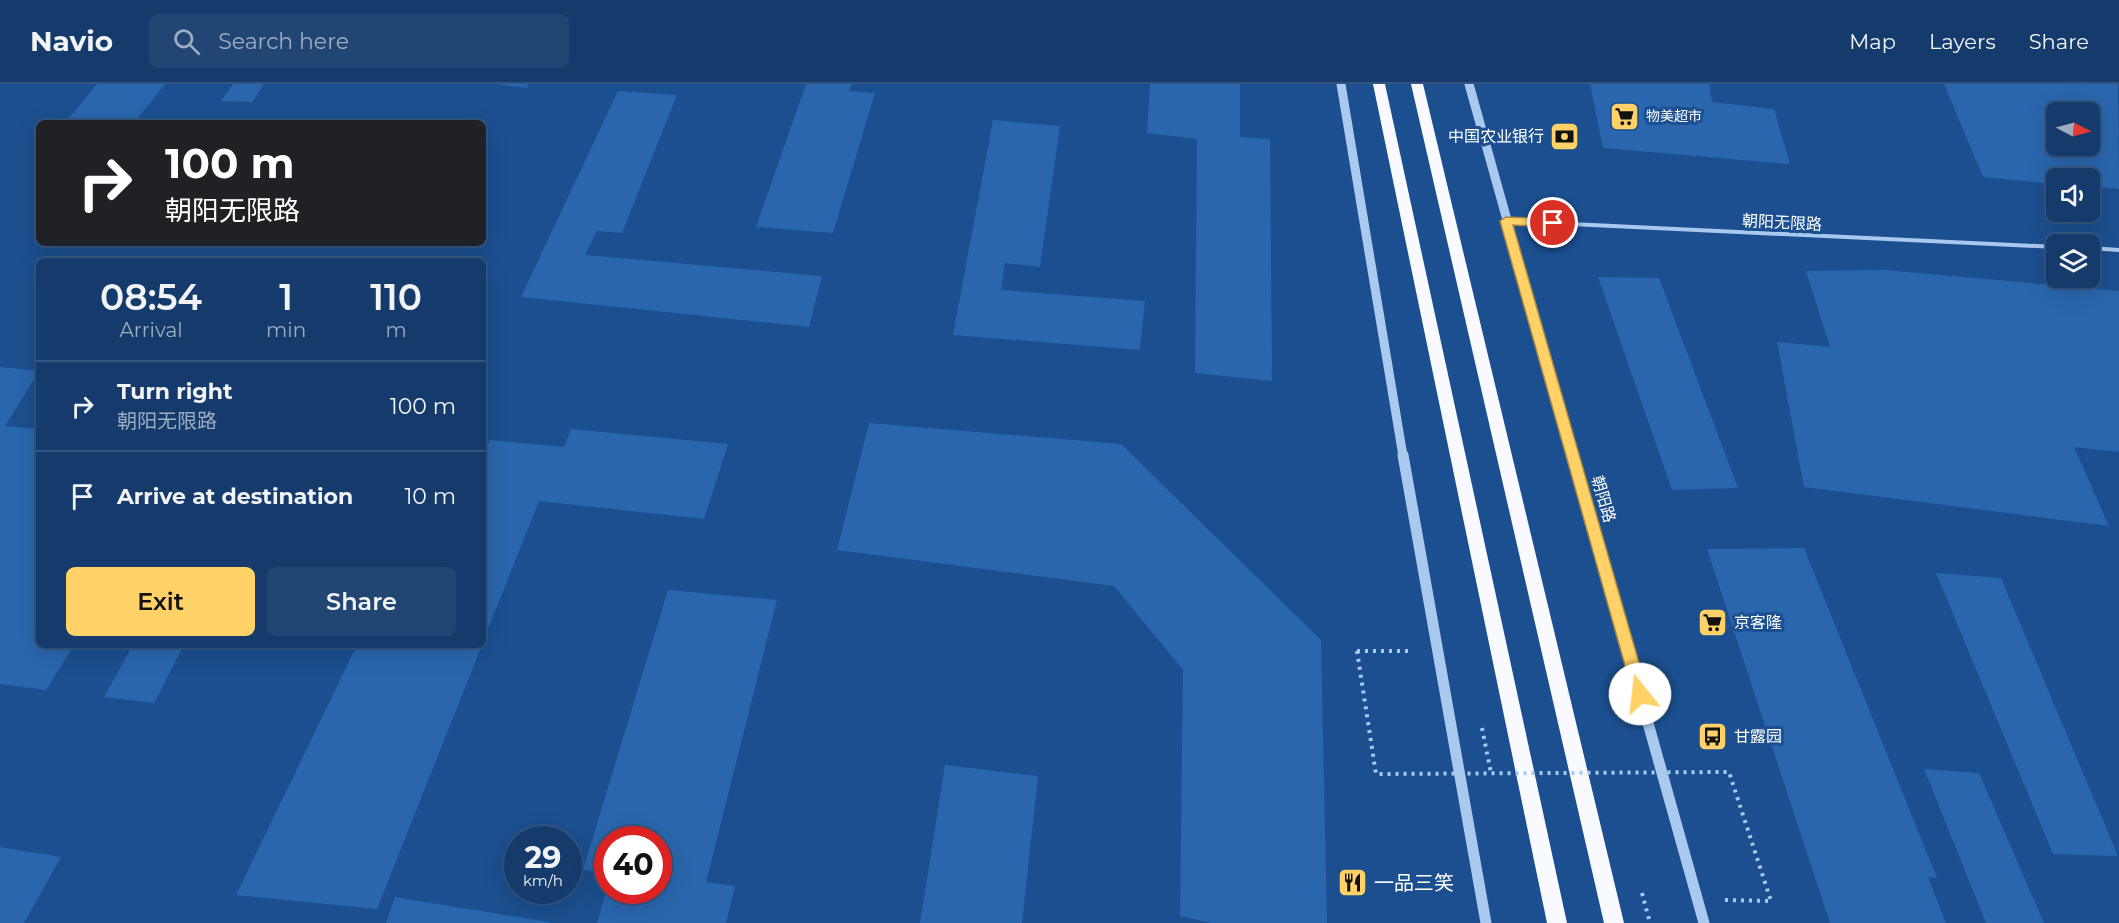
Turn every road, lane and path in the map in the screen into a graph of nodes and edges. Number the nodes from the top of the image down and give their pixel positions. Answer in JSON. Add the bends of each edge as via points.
{"nodes":[{"id":1,"x":1341,"y":84,"type":"edge"},
{"id":2,"x":1379,"y":84,"type":"edge"},
{"id":3,"x":1417,"y":84,"type":"edge"},
{"id":4,"x":1469,"y":84,"type":"edge"},
{"id":5,"x":1506,"y":221,"type":"junction"},
{"id":6,"x":2046,"y":247,"type":"edge"},
{"id":7,"x":2100,"y":249,"type":"edge"},
{"id":8,"x":2119,"y":250,"type":"edge"},
{"id":9,"x":1436,"y":650,"type":"junction"},
{"id":10,"x":1697,"y":899,"type":"junction"},
{"id":11,"x":1486,"y":923,"type":"edge"},
{"id":12,"x":1557,"y":923,"type":"edge"},
{"id":13,"x":1614,"y":923,"type":"edge"},
{"id":14,"x":1704,"y":923,"type":"edge"}],
"edges":[{"from":1,"to":9,"type":"street"},
{"from":2,"to":12,"type":"highway"},
{"from":3,"to":13,"type":"highway"},
{"from":4,"to":5,"type":"street","name":"朝阳路"},
{"from":5,"to":6,"type":"lane","name":"朝阳无限路"},
{"from":5,"to":10,"type":"street","name":"朝阳路"},
{"from":7,"to":8,"type":"lane"},
{"from":9,"to":10,"type":"path","bridge":true,"via":[[1357,651],[1376,774],[1729,772],[1771,901]]},
{"from":9,"to":11,"type":"street"},
{"from":10,"to":14,"type":"street","name":"朝阳路"}]}
